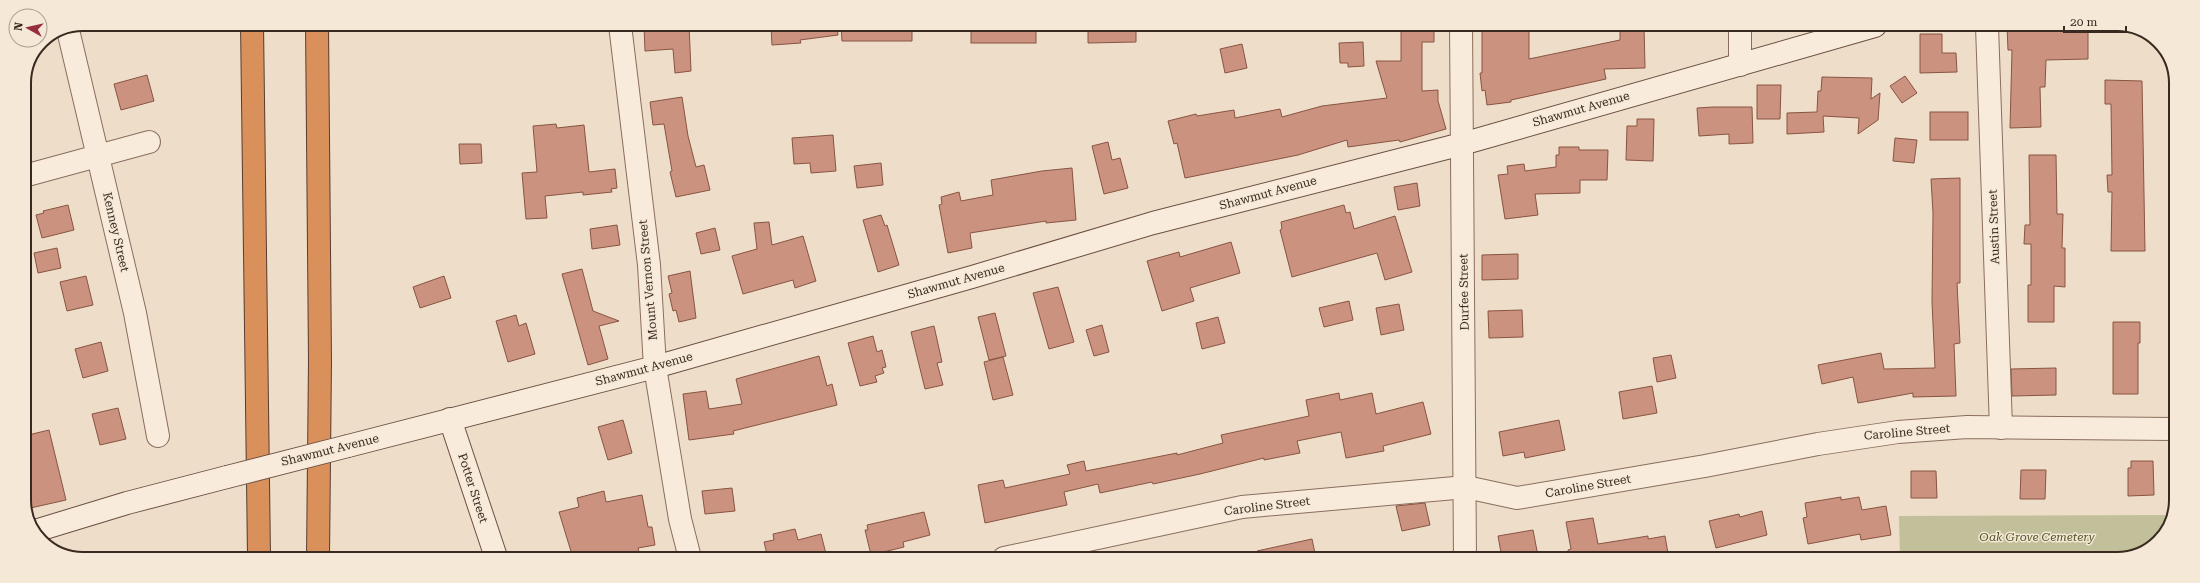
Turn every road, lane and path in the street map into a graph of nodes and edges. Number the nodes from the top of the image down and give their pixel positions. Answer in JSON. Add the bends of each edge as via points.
{"nodes":[{"id":1,"x":252,"y":31,"type":"edge"},
{"id":2,"x":317,"y":31,"type":"edge"},
{"id":3,"x":621,"y":31,"type":"edge"},
{"id":4,"x":1462,"y":31,"type":"edge"},
{"id":5,"x":1740,"y":31,"type":"edge"},
{"id":6,"x":1858,"y":31,"type":"edge"},
{"id":7,"x":1987,"y":31,"type":"edge"},
{"id":8,"x":69,"y":33,"type":"edge"},
{"id":9,"x":1740,"y":65,"type":"junction"},
{"id":10,"x":150,"y":142,"type":"dead end"},
{"id":11,"x":1462,"y":144,"type":"junction"},
{"id":12,"x":98,"y":156,"type":"junction"},
{"id":13,"x":31,"y":174,"type":"edge"},
{"id":14,"x":655,"y":367,"type":"junction"},
{"id":15,"x":450,"y":419,"type":"junction"},
{"id":16,"x":2001,"y":428,"type":"junction"},
{"id":17,"x":2169,"y":429,"type":"edge"},
{"id":18,"x":158,"y":436,"type":"dead end"},
{"id":19,"x":1466,"y":487,"type":"junction"},
{"id":20,"x":40,"y":529,"type":"edge"},
{"id":21,"x":259,"y":552,"type":"edge"},
{"id":22,"x":318,"y":552,"type":"edge"},
{"id":23,"x":494,"y":552,"type":"edge"},
{"id":24,"x":688,"y":552,"type":"edge"},
{"id":25,"x":1032,"y":552,"type":"edge"},
{"id":26,"x":1465,"y":552,"type":"edge"}],
"edges":[{"from":1,"to":21,"type":"highway"},
{"from":2,"to":22,"type":"highway","via":[[320,362]]},
{"from":3,"to":14,"type":"street","name":"Mount Vernon Street","via":[[649,265]]},
{"from":4,"to":11,"type":"street","name":"Durfee Street"},
{"from":5,"to":9,"type":"street"},
{"from":6,"to":9,"type":"street","name":"Shawmut Avenue"},
{"from":7,"to":16,"type":"street","name":"Austin Street"},
{"from":8,"to":12,"type":"street","name":"Kenney Street"},
{"from":9,"to":11,"type":"street","name":"Shawmut Avenue"},
{"from":10,"to":12,"type":"street"},
{"from":11,"to":14,"type":"street","name":"Shawmut Avenue","via":[[1153,223]]},
{"from":11,"to":19,"type":"street","name":"Durfee Street"},
{"from":12,"to":13,"type":"street"},
{"from":12,"to":18,"type":"street","name":"Kenney Street","via":[[135,313]]},
{"from":14,"to":15,"type":"street","name":"Shawmut Avenue"},
{"from":14,"to":24,"type":"street","name":"Mount Vernon Street","via":[[680,519]]},
{"from":15,"to":20,"type":"street","name":"Shawmut Avenue","bridge":true,"via":[[127,503]]},
{"from":15,"to":23,"type":"street","name":"Potter Street"},
{"from":16,"to":17,"type":"street","name":"Caroline Street"},
{"from":16,"to":19,"type":"street","name":"Caroline Street","via":[[1939,429],[1868,435],[1517,498]]},
{"from":19,"to":25,"type":"street","name":"Caroline Street","via":[[1242,507]]},
{"from":19,"to":26,"type":"street","name":"Durfee Street"}]}
